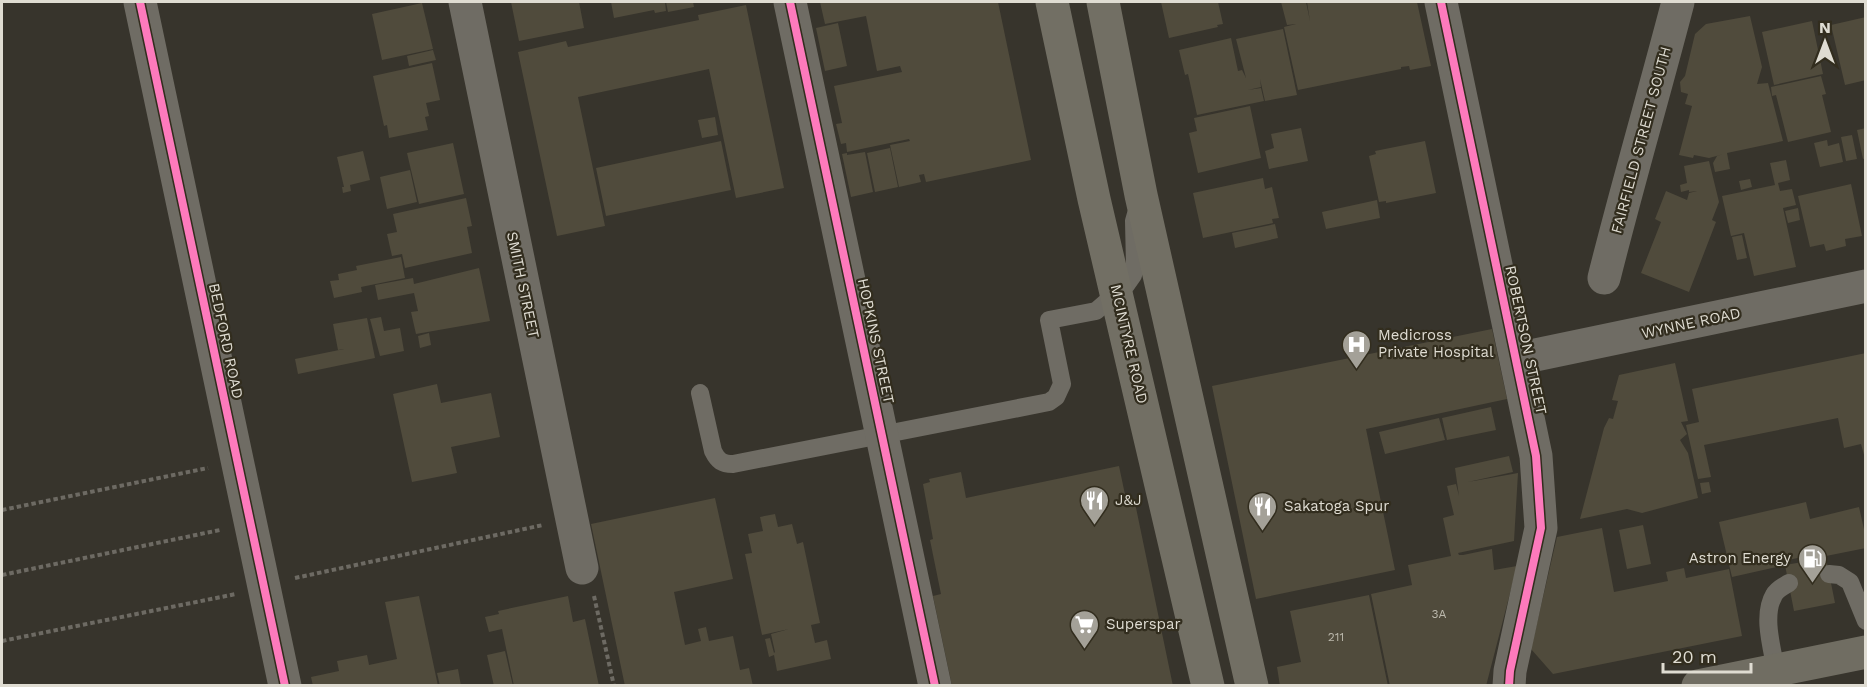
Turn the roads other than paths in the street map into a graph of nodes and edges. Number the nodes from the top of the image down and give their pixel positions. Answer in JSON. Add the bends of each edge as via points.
{"nodes":[{"id":1,"x":140,"y":2,"type":"edge"},
{"id":2,"x":465,"y":2,"type":"edge"},
{"id":3,"x":790,"y":2,"type":"edge"},
{"id":4,"x":1052,"y":2,"type":"edge"},
{"id":5,"x":1102,"y":2,"type":"edge"},
{"id":6,"x":1441,"y":2,"type":"edge"},
{"id":7,"x":1678,"y":2,"type":"edge"},
{"id":8,"x":1141,"y":195,"type":"junction"},
{"id":9,"x":1604,"y":279,"type":"dead end"},
{"id":10,"x":1866,"y":286,"type":"edge"},
{"id":11,"x":1118,"y":294,"type":"junction"},
{"id":12,"x":1516,"y":359,"type":"junction"},
{"id":13,"x":700,"y":393,"type":"dead end"},
{"id":14,"x":882,"y":435,"type":"junction"},
{"id":15,"x":1829,"y":574,"type":"dead end"},
{"id":16,"x":588,"y":580,"type":"road end"},
{"id":17,"x":1789,"y":583,"type":"dead end"},
{"id":18,"x":1866,"y":621,"type":"edge"},
{"id":19,"x":1866,"y":652,"type":"edge"},
{"id":20,"x":1776,"y":670,"type":"junction"},
{"id":21,"x":285,"y":686,"type":"edge"},
{"id":22,"x":935,"y":686,"type":"edge"},
{"id":23,"x":1208,"y":686,"type":"edge"},
{"id":24,"x":1252,"y":686,"type":"edge"},
{"id":25,"x":1509,"y":686,"type":"edge"},
{"id":26,"x":1698,"y":686,"type":"edge"}],
"edges":[{"from":1,"to":21,"type":"street","name":"BEDFORD ROAD"},
{"from":2,"to":16,"type":"street","name":"SMITH STREET"},
{"from":3,"to":14,"type":"street","name":"HOPKINS STREET"},
{"from":4,"to":11,"type":"main road","name":"MCINTYRE ROAD"},
{"from":5,"to":8,"type":"main road"},
{"from":6,"to":12,"type":"street","name":"ROBERTSON STREET"},
{"from":7,"to":9,"type":"street","name":"FAIRFIELD STREET SOUTH"},
{"from":8,"to":11,"type":"lane","via":[[1134,221],[1133,275]]},
{"from":8,"to":24,"type":"main road"},
{"from":10,"to":12,"type":"street","name":"WYNNE ROAD"},
{"from":11,"to":14,"type":"lane","via":[[1096,311],[1049,320],[1062,384],[1049,402]]},
{"from":11,"to":23,"type":"main road","name":"MCINTYRE ROAD"},
{"from":12,"to":25,"type":"street","name":"ROBERTSON STREET","via":[[1536,456],[1540,528]]},
{"from":13,"to":14,"type":"lane","via":[[713,451],[723,464]]},
{"from":14,"to":22,"type":"street","name":"HOPKINS STREET"},
{"from":15,"to":18,"type":"lane","via":[[1850,582]]},
{"from":17,"to":20,"type":"lane","via":[[1774,595],[1770,610],[1768,628]]},
{"from":19,"to":20,"type":"main road"},
{"from":20,"to":26,"type":"main road"}]}
